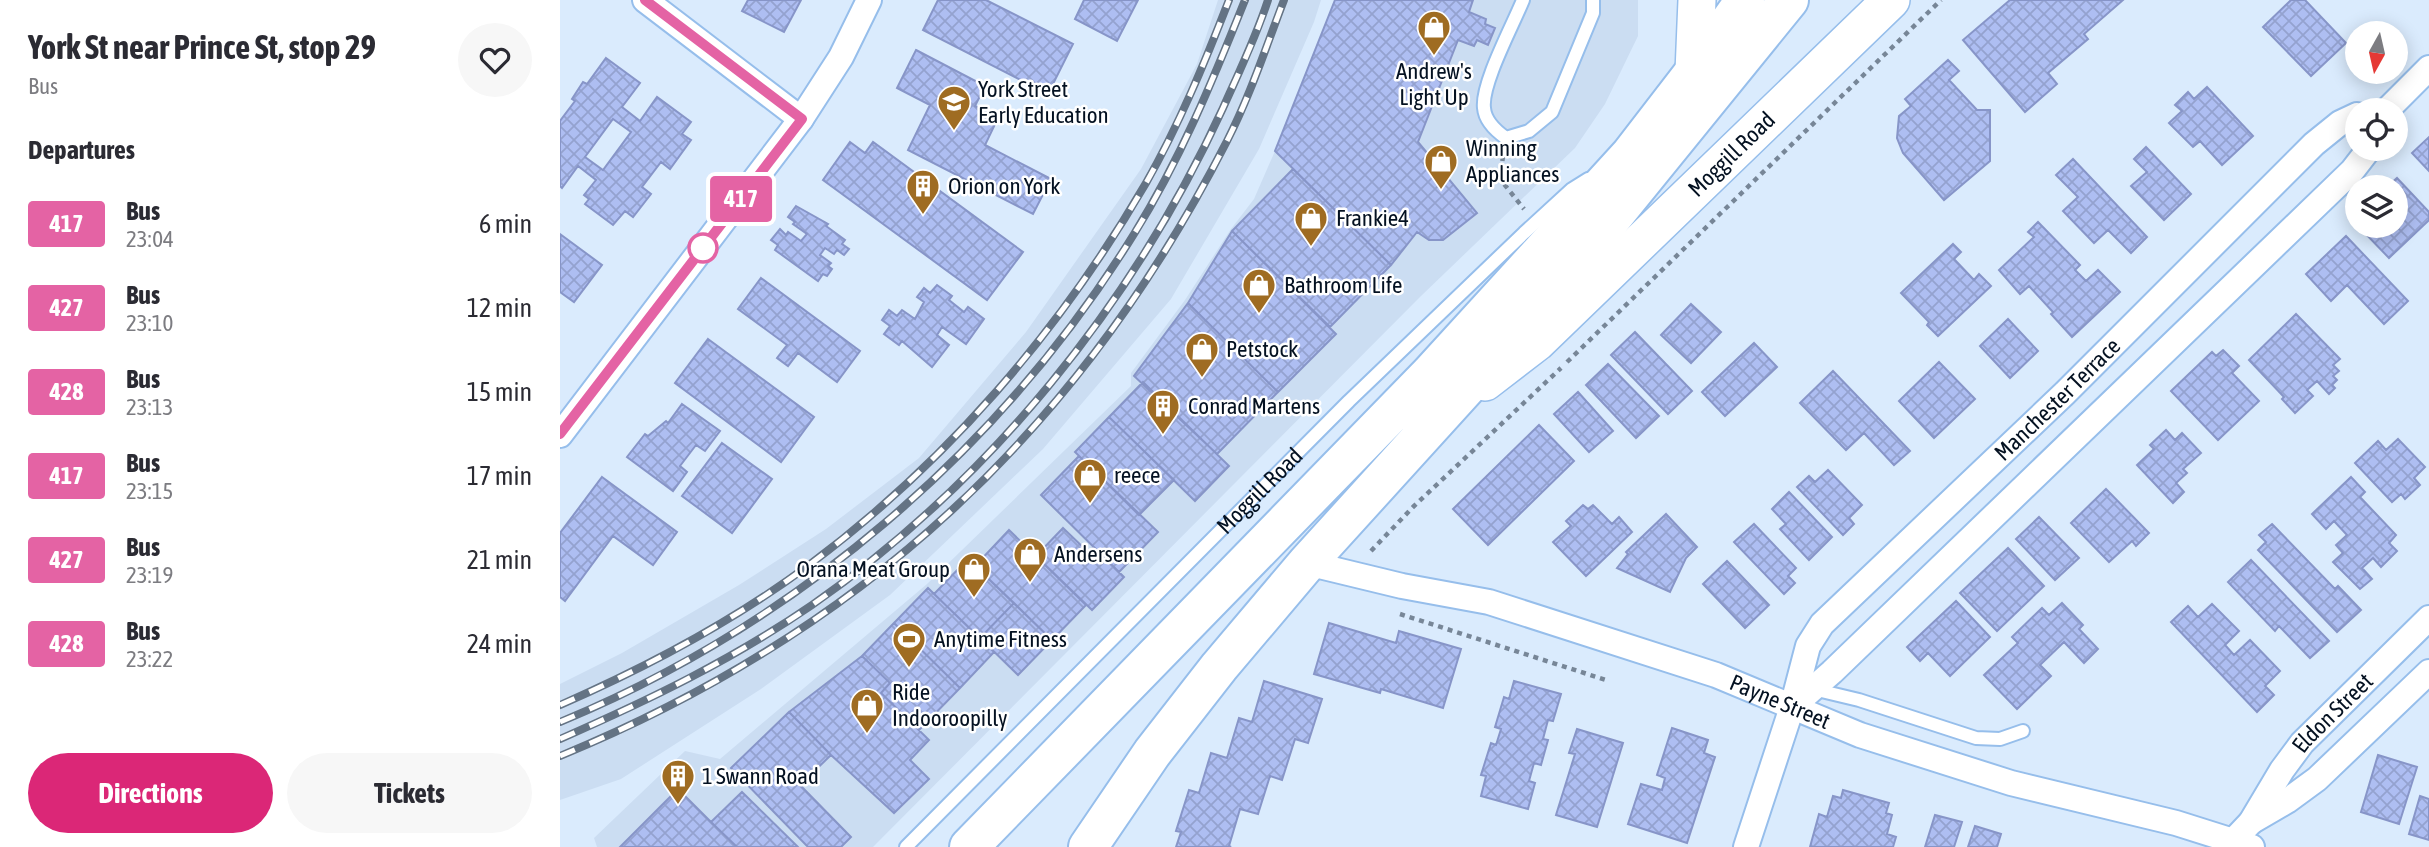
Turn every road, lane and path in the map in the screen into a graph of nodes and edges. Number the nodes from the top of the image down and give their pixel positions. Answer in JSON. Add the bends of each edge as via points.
{"nodes":[{"id":1,"x":645,"y":0,"type":"edge"},
{"id":2,"x":869,"y":0,"type":"edge"},
{"id":3,"x":1523,"y":0,"type":"edge"},
{"id":4,"x":1594,"y":0,"type":"edge"},
{"id":5,"x":1696,"y":0,"type":"edge"},
{"id":6,"x":1745,"y":0,"type":"edge"},
{"id":7,"x":1789,"y":0,"type":"edge"},
{"id":8,"x":1891,"y":0,"type":"edge"},
{"id":9,"x":2429,"y":68,"type":"edge"},
{"id":10,"x":1694,"y":72,"type":"junction"},
{"id":11,"x":2396,"y":98,"type":"edge"},
{"id":12,"x":802,"y":119,"type":"junction"},
{"id":13,"x":2345,"y":122,"type":"edge"},
{"id":14,"x":1506,"y":138,"type":"junction"},
{"id":15,"x":1635,"y":149,"type":"junction"},
{"id":16,"x":2360,"y":161,"type":"edge"},
{"id":17,"x":1525,"y":210,"type":"dead end"},
{"id":18,"x":1442,"y":415,"type":"junction"},
{"id":19,"x":560,"y":435,"type":"edge"},
{"id":20,"x":1307,"y":563,"type":"junction"},
{"id":21,"x":1389,"y":611,"type":"dead end"},
{"id":22,"x":2429,"y":618,"type":"edge"},
{"id":23,"x":2429,"y":673,"type":"edge"},
{"id":24,"x":1606,"y":680,"type":"dead end"},
{"id":25,"x":1813,"y":689,"type":"junction"},
{"id":26,"x":1792,"y":707,"type":"junction"},
{"id":27,"x":2023,"y":731,"type":"dead end"},
{"id":28,"x":2251,"y":822,"type":"junction"},
{"id":29,"x":2243,"y":844,"type":"edge"},
{"id":30,"x":906,"y":847,"type":"edge"},
{"id":31,"x":969,"y":847,"type":"edge"},
{"id":32,"x":1088,"y":847,"type":"edge"},
{"id":33,"x":1746,"y":847,"type":"edge"}],
"edges":[{"from":1,"to":12,"type":"street"},
{"from":2,"to":12,"type":"street","via":[[841,57]]},
{"from":3,"to":14,"type":"lane","via":[[1484,93],[1484,111],[1494,129]]},
{"from":4,"to":14,"type":"lane","via":[[1593,13],[1552,112],[1530,131]]},
{"from":5,"to":10,"type":"main road"},
{"from":6,"to":10,"type":"highway","name":"Moggill Road"},
{"from":7,"to":18,"type":"highway","name":"Moggill Road","via":[[1543,303]]},
{"from":8,"to":18,"type":"main road","name":"Moggill Road","via":[[1537,342]]},
{"from":9,"to":11,"type":"street"},
{"from":10,"to":15,"type":"highway","name":"Moggill Road"},
{"from":12,"to":19,"type":"street"},
{"from":13,"to":26,"type":"street","name":"Manchester Terrace","via":[[2314,144],[2065,393],[1822,624],[1808,646]]},
{"from":14,"to":17,"type":"path","via":[[1500,179]]},
{"from":15,"to":30,"type":"lane","name":"Moggill Road","via":[[1572,189],[1469,285]]},
{"from":15,"to":31,"type":"highway","name":"Moggill Road","via":[[1430,374]]},
{"from":16,"to":25,"type":"street","name":"Manchester Terrace"},
{"from":18,"to":20,"type":"highway","name":"Moggill Road"},
{"from":20,"to":26,"type":"street","name":"Payne Street","via":[[1489,602],[1716,675]]},
{"from":20,"to":32,"type":"highway","name":"Moggill Road","via":[[1177,719]]},
{"from":21,"to":24,"type":"path"},
{"from":22,"to":28,"type":"street","name":"Eldon Street","via":[[2302,743]]},
{"from":23,"to":28,"type":"street","name":"Eldon Street","via":[[2317,779]]},
{"from":25,"to":26,"type":"street","name":"Manchester Terrace"},
{"from":25,"to":27,"type":"lane","name":"Payne Street","via":[[1976,738],[2000,739]]},
{"from":26,"to":29,"type":"street","name":"Payne Street","via":[[1860,735],[2011,783]]},
{"from":26,"to":33,"type":"street","name":"Manchester Terrace"},
{"from":28,"to":29,"type":"street","name":"Eldon Street"}]}
